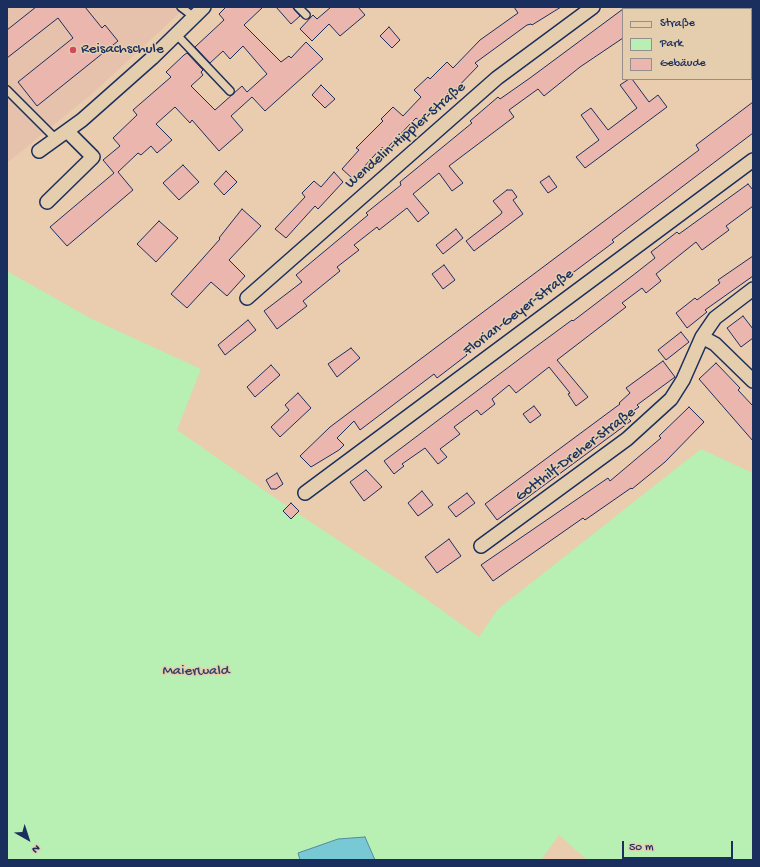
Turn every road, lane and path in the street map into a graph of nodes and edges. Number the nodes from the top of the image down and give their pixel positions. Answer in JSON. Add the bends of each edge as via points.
{"nodes":[{"id":1,"x":181,"y":7,"type":"edge"},
{"id":2,"x":204,"y":7,"type":"edge"},
{"id":3,"x":298,"y":7,"type":"edge"},
{"id":4,"x":593,"y":7,"type":"edge"},
{"id":5,"x":306,"y":15,"type":"dead end"},
{"id":6,"x":194,"y":17,"type":"junction"},
{"id":7,"x":176,"y":34,"type":"junction"},
{"id":8,"x":7,"y":90,"type":"edge"},
{"id":9,"x":230,"y":91,"type":"dead end"},
{"id":10,"x":62,"y":135,"type":"junction"},
{"id":11,"x":39,"y":151,"type":"dead end"},
{"id":12,"x":753,"y":160,"type":"edge"},
{"id":13,"x":47,"y":202,"type":"dead end"},
{"id":14,"x":753,"y":289,"type":"edge"},
{"id":15,"x":247,"y":298,"type":"dead end"},
{"id":16,"x":702,"y":337,"type":"junction"},
{"id":17,"x":753,"y":381,"type":"edge"},
{"id":18,"x":305,"y":493,"type":"dead end"},
{"id":19,"x":481,"y":546,"type":"dead end"}],
"edges":[{"from":1,"to":6,"type":"lane"},
{"from":2,"to":6,"type":"street"},
{"from":3,"to":5,"type":"lane"},
{"from":4,"to":15,"type":"street","name":"Wendelin-Hippler-Straße","via":[[497,78]]},
{"from":6,"to":7,"type":"street"},
{"from":7,"to":9,"type":"lane"},
{"from":7,"to":10,"type":"street","via":[[152,58]]},
{"from":8,"to":10,"type":"lane"},
{"from":10,"to":11,"type":"street"},
{"from":10,"to":13,"type":"street","via":[[93,157]]},
{"from":12,"to":18,"type":"street","name":"Florian-Geyer-Straße"},
{"from":14,"to":16,"type":"street","name":"Gotthilf-Dreher-Straße","via":[[715,318]]},
{"from":16,"to":17,"type":"street","via":[[715,344]]},
{"from":16,"to":19,"type":"street","name":"Gotthilf-Dreher-Straße","via":[[683,380],[671,399],[627,439]]}]}
